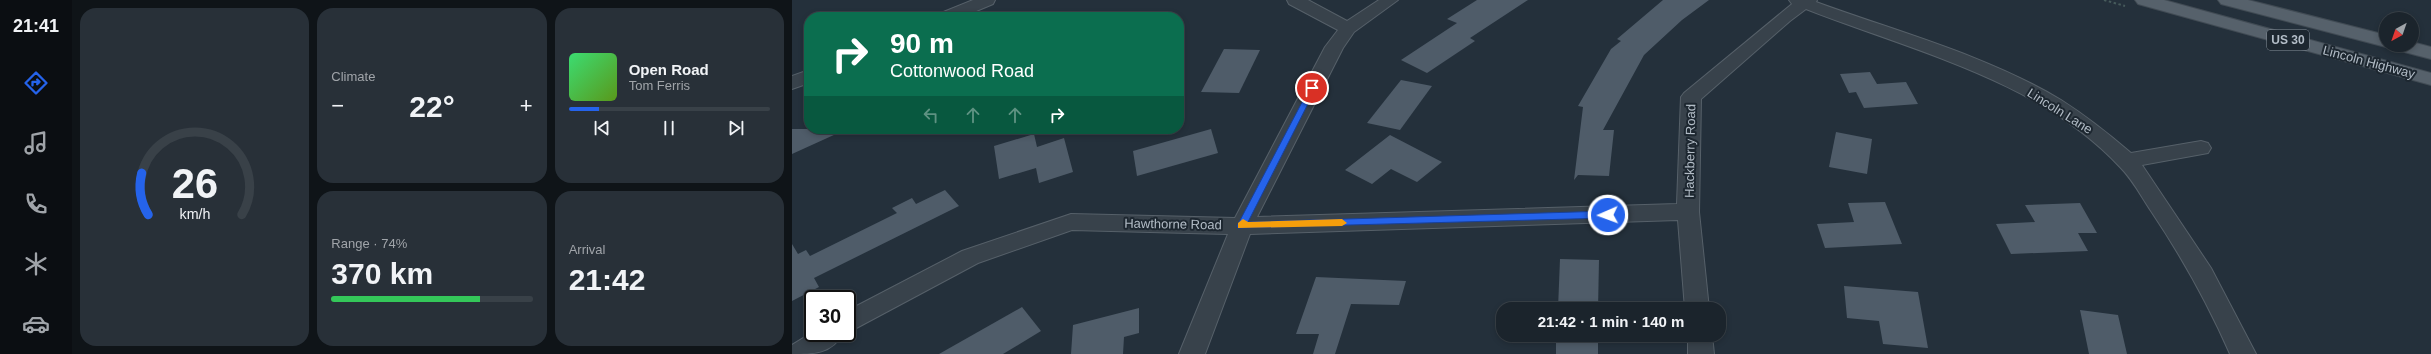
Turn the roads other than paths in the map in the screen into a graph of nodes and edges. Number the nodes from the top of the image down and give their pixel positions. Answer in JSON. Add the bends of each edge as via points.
{"nodes":[{"id":1,"x":987,"y":0,"type":"edge"},
{"id":2,"x":1294,"y":0,"type":"edge"},
{"id":3,"x":1390,"y":0,"type":"edge"},
{"id":4,"x":2144,"y":0,"type":"edge"},
{"id":5,"x":2227,"y":0,"type":"edge"},
{"id":6,"x":1803,"y":1,"type":"edge"},
{"id":7,"x":959,"y":12,"type":"edge"},
{"id":8,"x":1348,"y":28,"type":"junction"},
{"id":9,"x":2379,"y":39,"type":"edge"},
{"id":10,"x":2419,"y":50,"type":"edge"},
{"id":11,"x":2431,"y":53,"type":"edge"},
{"id":12,"x":804,"y":78,"type":"edge"},
{"id":13,"x":2431,"y":79,"type":"edge"},
{"id":14,"x":792,"y":83,"type":"edge"},
{"id":15,"x":2201,"y":148,"type":"dead end"},
{"id":16,"x":2127,"y":161,"type":"junction"},
{"id":17,"x":1688,"y":212,"type":"junction"},
{"id":18,"x":1242,"y":226,"type":"junction"},
{"id":19,"x":1696,"y":302,"type":"edge"},
{"id":20,"x":856,"y":318,"type":"edge"},
{"id":21,"x":818,"y":342,"type":"edge"},
{"id":22,"x":1700,"y":342,"type":"edge"},
{"id":23,"x":800,"y":354,"type":"edge"},
{"id":24,"x":1192,"y":354,"type":"edge"},
{"id":25,"x":1701,"y":354,"type":"edge"},
{"id":26,"x":2243,"y":354,"type":"edge"}],
"edges":[{"from":1,"to":7,"type":"street"},
{"from":2,"to":8,"type":"street"},
{"from":3,"to":8,"type":"street"},
{"from":4,"to":13,"type":"main road","name":"Lincoln Highway","number":"US 30"},
{"from":5,"to":9,"type":"main road","name":"Lincoln Highway","number":"US 30"},
{"from":6,"to":16,"type":"street","name":"Lincoln Lane","via":[[2001,76],[2082,122]]},
{"from":6,"to":17,"type":"street","name":"Hackberry Road","via":[[1691,97]]},
{"from":8,"to":18,"type":"street","via":[[1334,47]]},
{"from":10,"to":11,"type":"main road","name":"Lincoln Highway"},
{"from":12,"to":14,"type":"street"},
{"from":15,"to":16,"type":"street"},
{"from":16,"to":26,"type":"street","name":"Lincoln Lane","via":[[2183,240],[2225,313]]},
{"from":17,"to":18,"type":"street","name":"Hawthorne Road"},
{"from":17,"to":19,"type":"street","name":"Hackberry Road"},
{"from":18,"to":20,"type":"street","name":"Hawthorne Road","via":[[1071,222],[970,257]]},
{"from":18,"to":24,"type":"street"},
{"from":21,"to":23,"type":"street"},
{"from":22,"to":25,"type":"street"}]}
